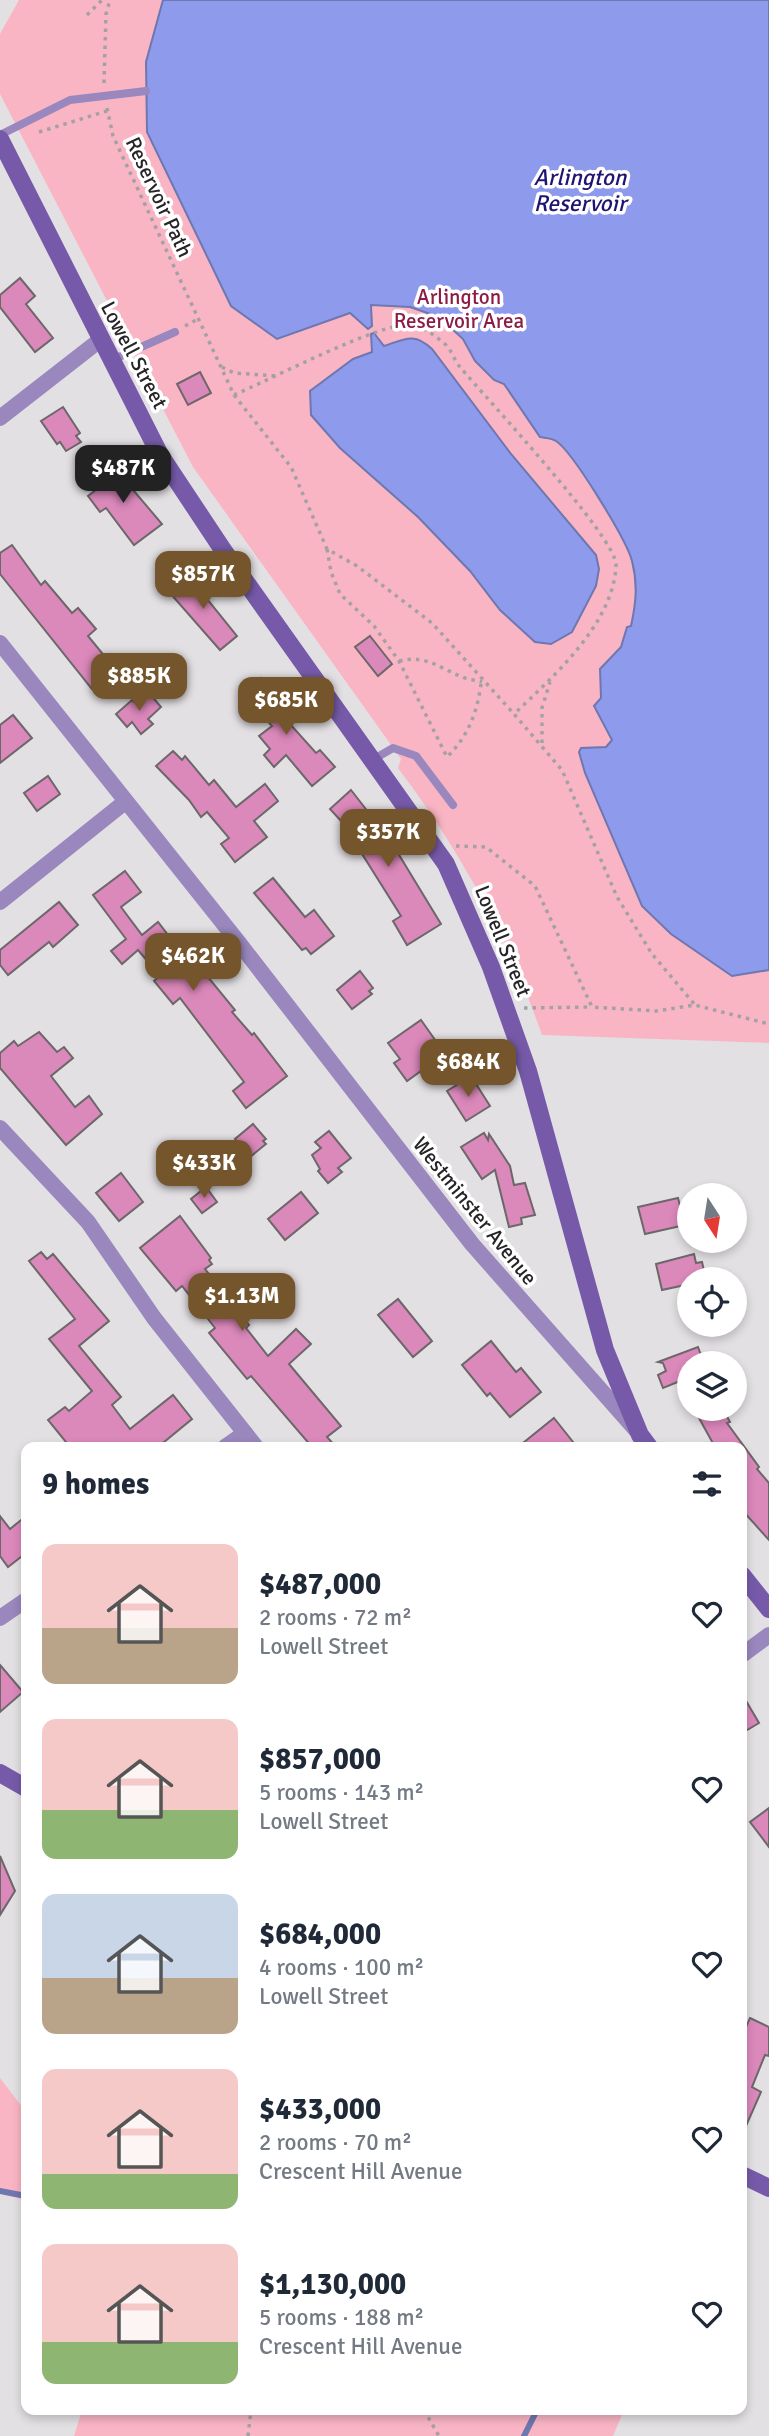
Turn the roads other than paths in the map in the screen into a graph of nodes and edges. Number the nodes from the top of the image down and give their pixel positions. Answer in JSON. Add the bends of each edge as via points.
{"nodes":[{"id":1,"x":146,"y":91,"type":"dead end"},
{"id":2,"x":0,"y":137,"type":"edge"},
{"id":3,"x":5,"y":164,"type":"edge"},
{"id":4,"x":175,"y":332,"type":"dead end"},
{"id":5,"x":100,"y":340,"type":"junction"},
{"id":6,"x":111,"y":360,"type":"junction"},
{"id":7,"x":0,"y":418,"type":"edge"},
{"id":8,"x":0,"y":643,"type":"edge"},
{"id":9,"x":374,"y":759,"type":"junction"},
{"id":10,"x":125,"y":802,"type":"junction"},
{"id":11,"x":453,"y":805,"type":"dead end"},
{"id":12,"x":0,"y":902,"type":"edge"},
{"id":13,"x":0,"y":1128,"type":"edge"},
{"id":14,"x":245,"y":1433,"type":"junction"},
{"id":15,"x":645,"y":1441,"type":"edge"},
{"id":16,"x":232,"y":1442,"type":"edge"},
{"id":17,"x":252,"y":1442,"type":"edge"},
{"id":18,"x":747,"y":1582,"type":"edge"},
{"id":19,"x":21,"y":1603,"type":"edge"},
{"id":20,"x":769,"y":1609,"type":"edge"},
{"id":21,"x":0,"y":1618,"type":"edge"},
{"id":22,"x":769,"y":1635,"type":"edge"},
{"id":23,"x":747,"y":1651,"type":"edge"},
{"id":24,"x":0,"y":1773,"type":"edge"},
{"id":25,"x":21,"y":1785,"type":"edge"},
{"id":26,"x":747,"y":2177,"type":"edge"},
{"id":27,"x":769,"y":2188,"type":"edge"}],
"edges":[{"from":1,"to":2,"type":"lane","via":[[59,104]]},
{"from":2,"to":3,"type":"main road","name":"Lowell Street"},
{"from":3,"to":5,"type":"main road","name":"Lowell Street"},
{"from":4,"to":6,"type":"lane"},
{"from":5,"to":6,"type":"main road","name":"Lowell Street"},
{"from":5,"to":7,"type":"street"},
{"from":6,"to":9,"type":"main road","name":"Lowell Street","via":[[167,465],[223,550]]},
{"from":8,"to":10,"type":"street","name":"Westminster Avenue"},
{"from":9,"to":11,"type":"lane","via":[[393,748],[416,756]]},
{"from":9,"to":15,"type":"main road","name":"Lowell Street","via":[[446,864],[470,915],[524,1058],[605,1350]]},
{"from":10,"to":12,"type":"street"},
{"from":10,"to":15,"type":"street","name":"Westminster Avenue","via":[[472,1244]]},
{"from":13,"to":14,"type":"street","via":[[88,1222],[154,1318]]},
{"from":14,"to":16,"type":"street"},
{"from":14,"to":17,"type":"street"},
{"from":18,"to":20,"type":"main road"},
{"from":19,"to":21,"type":"street"},
{"from":22,"to":23,"type":"street"},
{"from":24,"to":25,"type":"main road"},
{"from":26,"to":27,"type":"main road"}]}
